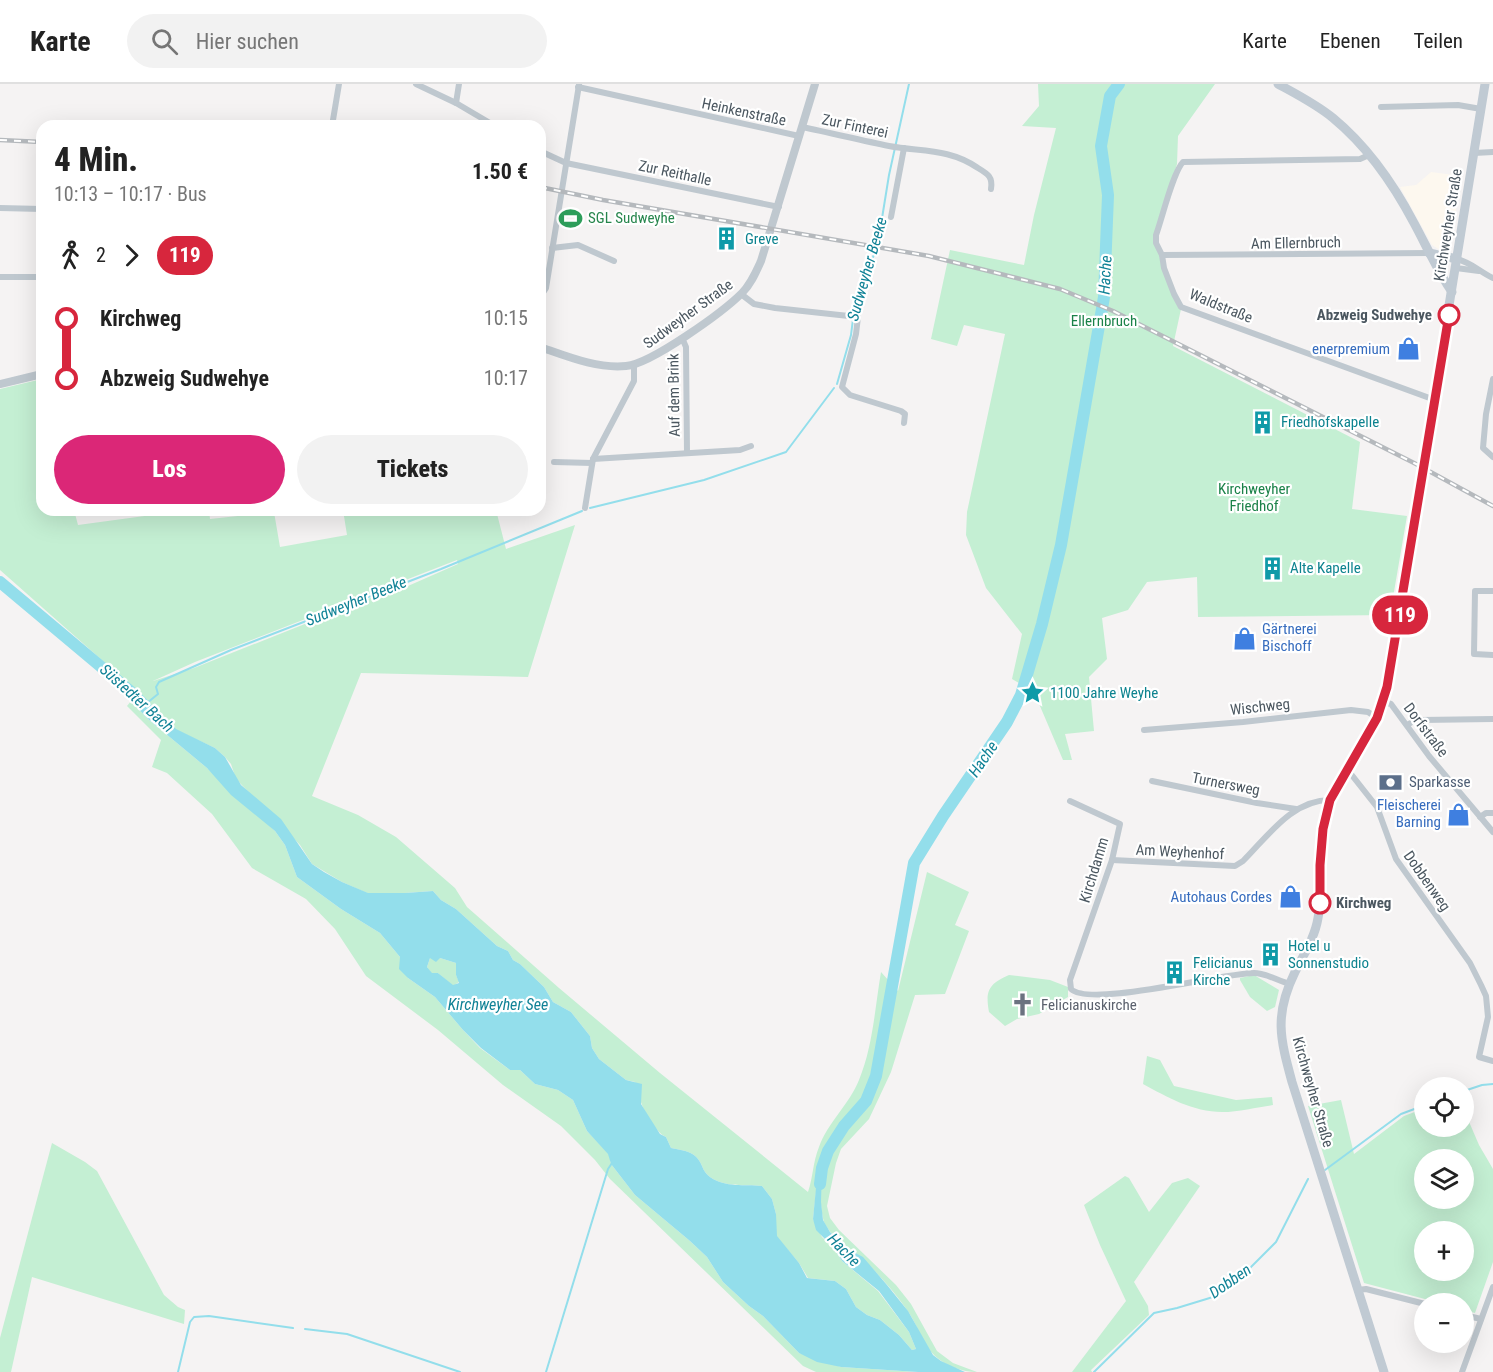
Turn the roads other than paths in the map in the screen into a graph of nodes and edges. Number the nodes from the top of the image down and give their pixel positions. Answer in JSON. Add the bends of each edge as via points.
{"nodes":[{"id":1,"x":339,"y":84,"type":"edge"},
{"id":2,"x":416,"y":84,"type":"edge"},
{"id":3,"x":459,"y":84,"type":"edge"},
{"id":4,"x":815,"y":84,"type":"edge"},
{"id":5,"x":1278,"y":84,"type":"edge"},
{"id":6,"x":1485,"y":84,"type":"edge"},
{"id":7,"x":578,"y":86,"type":"edge"},
{"id":8,"x":456,"y":103,"type":"junction"},
{"id":9,"x":1381,"y":106,"type":"dead end"},
{"id":10,"x":1481,"y":109,"type":"junction"},
{"id":11,"x":333,"y":120,"type":"edge"},
{"id":12,"x":485,"y":120,"type":"edge"},
{"id":13,"x":802,"y":127,"type":"junction"},
{"id":14,"x":799,"y":136,"type":"junction"},
{"id":15,"x":904,"y":148,"type":"junction"},
{"id":16,"x":1493,"y":152,"type":"edge"},
{"id":17,"x":1474,"y":153,"type":"junction"},
{"id":18,"x":546,"y":154,"type":"edge"},
{"id":19,"x":1369,"y":155,"type":"junction"},
{"id":20,"x":566,"y":163,"type":"junction"},
{"id":21,"x":991,"y":189,"type":"dead end"},
{"id":22,"x":778,"y":207,"type":"junction"},
{"id":23,"x":0,"y":208,"type":"edge"},
{"id":24,"x":36,"y":209,"type":"edge"},
{"id":25,"x":891,"y":217,"type":"dead end"},
{"id":26,"x":552,"y":248,"type":"junction"},
{"id":27,"x":1162,"y":255,"type":"junction"},
{"id":28,"x":1431,"y":258,"type":"junction"},
{"id":29,"x":614,"y":261,"type":"dead end"},
{"id":30,"x":1457,"y":264,"type":"junction"},
{"id":31,"x":0,"y":277,"type":"edge"},
{"id":32,"x":36,"y":277,"type":"edge"},
{"id":33,"x":1493,"y":278,"type":"edge"},
{"id":34,"x":546,"y":288,"type":"edge"},
{"id":35,"x":1452,"y":292,"type":"junction"},
{"id":36,"x":741,"y":294,"type":"junction"},
{"id":37,"x":682,"y":338,"type":"junction"},
{"id":38,"x":546,"y":348,"type":"edge"},
{"id":39,"x":634,"y":365,"type":"junction"},
{"id":40,"x":36,"y":375,"type":"edge"},
{"id":41,"x":1493,"y":379,"type":"edge"},
{"id":42,"x":0,"y":384,"type":"edge"},
{"id":43,"x":1435,"y":400,"type":"junction"},
{"id":44,"x":904,"y":423,"type":"dead end"},
{"id":45,"x":750,"y":446,"type":"dead end"},
{"id":46,"x":687,"y":453,"type":"junction"},
{"id":47,"x":1493,"y":457,"type":"edge"},
{"id":48,"x":593,"y":461,"type":"junction"},
{"id":49,"x":554,"y":462,"type":"dead end"},
{"id":50,"x":585,"y":508,"type":"dead end"},
{"id":51,"x":1493,"y":591,"type":"edge"},
{"id":52,"x":1493,"y":655,"type":"edge"},
{"id":53,"x":1384,"y":702,"type":"junction"},
{"id":54,"x":1377,"y":718,"type":"junction"},
{"id":55,"x":1493,"y":719,"type":"edge"},
{"id":56,"x":1407,"y":725,"type":"junction"},
{"id":57,"x":1144,"y":730,"type":"dead end"},
{"id":58,"x":1347,"y":769,"type":"junction"},
{"id":59,"x":1152,"y":781,"type":"dead end"},
{"id":60,"x":1330,"y":800,"type":"junction"},
{"id":61,"x":1070,"y":801,"type":"dead end"},
{"id":62,"x":1296,"y":809,"type":"junction"},
{"id":63,"x":1493,"y":813,"type":"edge"},
{"id":64,"x":1480,"y":817,"type":"junction"},
{"id":65,"x":1493,"y":832,"type":"edge"},
{"id":66,"x":1113,"y":860,"type":"junction"},
{"id":67,"x":1290,"y":984,"type":"junction"},
{"id":68,"x":1493,"y":1061,"type":"edge"},
{"id":69,"x":1493,"y":1287,"type":"edge"},
{"id":70,"x":1358,"y":1290,"type":"junction"},
{"id":71,"x":1414,"y":1301,"type":"edge"},
{"id":72,"x":1474,"y":1317,"type":"edge"},
{"id":73,"x":1481,"y":1319,"type":"junction"},
{"id":74,"x":1384,"y":1372,"type":"edge"},
{"id":75,"x":1462,"y":1372,"type":"edge"}],
"edges":[{"from":1,"to":11,"type":"street"},
{"from":2,"to":8,"type":"street"},
{"from":3,"to":8,"type":"street"},
{"from":4,"to":13,"type":"street","name":"Sudweyher Straße"},
{"from":5,"to":19,"type":"main road","via":[[1332,117]]},
{"from":6,"to":10,"type":"main road","name":"Kirchweyher Straße"},
{"from":7,"to":14,"type":"street","name":"Heinkenstraße"},
{"from":7,"to":20,"type":"street"},
{"from":8,"to":12,"type":"street"},
{"from":9,"to":10,"type":"street","via":[[1458,105]]},
{"from":10,"to":17,"type":"main road","name":"Kirchweyher Straße"},
{"from":13,"to":14,"type":"street","name":"Sudweyher Straße"},
{"from":13,"to":15,"type":"street","name":"Zur Finterei"},
{"from":14,"to":22,"type":"street","name":"Sudweyher Straße"},
{"from":15,"to":21,"type":"street","name":"Zur Finterei","via":[[952,154],[970,162],[989,175]]},
{"from":15,"to":25,"type":"street"},
{"from":16,"to":17,"type":"street"},
{"from":17,"to":30,"type":"main road","name":"Kirchweyher Straße"},
{"from":18,"to":20,"type":"street","name":"Zur Reithalle"},
{"from":19,"to":27,"type":"street","name":"Waldstraße","via":[[1360,159],[1188,161],[1180,166],[1156,235]]},
{"from":19,"to":28,"type":"main road","via":[[1406,209]]},
{"from":20,"to":22,"type":"street","name":"Zur Reithalle"},
{"from":20,"to":26,"type":"street"},
{"from":22,"to":36,"type":"street","name":"Sudweyher Straße","via":[[756,272]]},
{"from":23,"to":24,"type":"street"},
{"from":26,"to":29,"type":"street","via":[[578,245]]},
{"from":26,"to":34,"type":"street"},
{"from":27,"to":28,"type":"street","name":"Am Ellernbruch"},
{"from":27,"to":43,"type":"street","name":"Waldstraße","via":[[1181,307]]},
{"from":28,"to":30,"type":"main road"},
{"from":28,"to":35,"type":"main road"},
{"from":30,"to":33,"type":"street","via":[[1470,262]]},
{"from":30,"to":35,"type":"main road","name":"Kirchweyher Straße"},
{"from":31,"to":32,"type":"street"},
{"from":35,"to":43,"type":"main road","name":"Kirchweyher Straße"},
{"from":36,"to":37,"type":"street","name":"Sudweyher Straße"},
{"from":36,"to":44,"type":"street","via":[[754,304],[858,317],[842,387],[850,395],[901,411],[905,414]]},
{"from":37,"to":39,"type":"street","name":"Sudweyher Straße"},
{"from":37,"to":46,"type":"street","name":"Auf dem Brink","via":[[686,347]]},
{"from":38,"to":39,"type":"street","name":"Sudweyher Straße","via":[[599,364]]},
{"from":39,"to":48,"type":"street","via":[[634,381]]},
{"from":40,"to":42,"type":"street"},
{"from":41,"to":47,"type":"street","via":[[1483,448]]},
{"from":43,"to":53,"type":"main road","name":"Kirchweyher Straße"},
{"from":45,"to":46,"type":"street","name":"Auf dem Brink"},
{"from":46,"to":48,"type":"street","name":"Auf dem Brink"},
{"from":48,"to":49,"type":"street","name":"Auf dem Brink"},
{"from":48,"to":50,"type":"street"},
{"from":51,"to":52,"type":"street","via":[[1475,591],[1474,644],[1474,654]]},
{"from":53,"to":54,"type":"main road","name":"Kirchweyher Straße"},
{"from":53,"to":56,"type":"street","name":"Dorfstraße","via":[[1391,704]]},
{"from":54,"to":57,"type":"street","name":"Wischweg","via":[[1368,712],[1351,710]]},
{"from":54,"to":58,"type":"main road","name":"Kirchweyher Straße"},
{"from":55,"to":56,"type":"street","via":[[1421,720]]},
{"from":56,"to":64,"type":"street","name":"Dorfstraße"},
{"from":58,"to":60,"type":"main road","name":"Kirchweyher Straße"},
{"from":58,"to":68,"type":"street","name":"Dobbenweg","via":[[1377,807],[1396,860],[1470,963],[1486,996],[1488,1017],[1479,1057]]},
{"from":59,"to":62,"type":"street","name":"Turnersweg"},
{"from":60,"to":62,"type":"street","name":"Am Weyhenhof"},
{"from":60,"to":67,"type":"main road","name":"Kirchweyher Straße","via":[[1323,829],[1318,919]]},
{"from":61,"to":66,"type":"street","name":"Kirchdamm","via":[[1120,824]]},
{"from":62,"to":66,"type":"street","name":"Am Weyhenhof","via":[[1234,866]]},
{"from":63,"to":64,"type":"street"},
{"from":64,"to":65,"type":"street","name":"Dorfstraße"},
{"from":66,"to":67,"type":"street","name":"Kirchdamm","via":[[1072,974],[1074,993],[1091,996],[1253,973]]},
{"from":67,"to":70,"type":"main road","name":"Kirchweyher Straße","via":[[1281,1010],[1281,1041]]},
{"from":69,"to":73,"type":"street"},
{"from":70,"to":71,"type":"street"},
{"from":70,"to":74,"type":"main road","name":"Kirchweyher Straße"},
{"from":72,"to":73,"type":"street"},
{"from":73,"to":75,"type":"street"}]}
